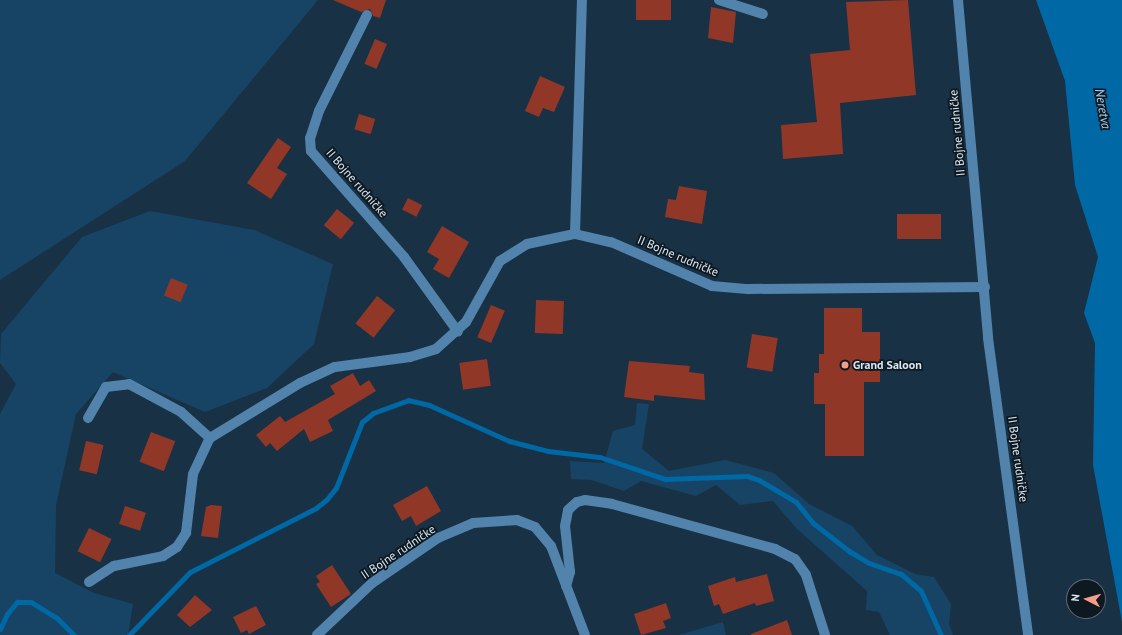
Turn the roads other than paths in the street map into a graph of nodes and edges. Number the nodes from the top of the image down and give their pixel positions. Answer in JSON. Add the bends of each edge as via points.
{"nodes":[{"id":1,"x":582,"y":0,"type":"edge"},
{"id":2,"x":719,"y":0,"type":"edge"},
{"id":3,"x":958,"y":0,"type":"edge"},
{"id":4,"x":763,"y":14,"type":"dead end"},
{"id":5,"x":367,"y":15,"type":"dead end"},
{"id":6,"x":575,"y":234,"type":"junction"},
{"id":7,"x":985,"y":286,"type":"junction"},
{"id":8,"x":458,"y":332,"type":"junction"},
{"id":9,"x":88,"y":418,"type":"dead end"},
{"id":10,"x":210,"y":438,"type":"junction"},
{"id":11,"x":89,"y":582,"type":"dead end"},
{"id":12,"x":566,"y":586,"type":"junction"},
{"id":13,"x":317,"y":635,"type":"edge"},
{"id":14,"x":585,"y":635,"type":"edge"},
{"id":15,"x":825,"y":635,"type":"edge"},
{"id":16,"x":1028,"y":635,"type":"edge"}],
"edges":[{"from":1,"to":6,"type":"street"},
{"from":2,"to":4,"type":"street"},
{"from":3,"to":7,"type":"street","name":"II Bojne rudničke"},
{"from":5,"to":8,"type":"street","name":"II Bojne rudničke","via":[[319,111],[310,138],[311,151],[404,257]]},
{"from":6,"to":7,"type":"street","name":"II Bojne rudničke","via":[[610,242],[712,286],[748,289]]},
{"from":6,"to":8,"type":"street","name":"II Bojne rudničke","via":[[527,244],[500,261]]},
{"from":7,"to":16,"type":"street","name":"II Bojne rudničke","via":[[988,338]]},
{"from":8,"to":10,"type":"street","name":"II Bojne rudničke","via":[[436,349],[410,357],[335,367],[300,383]]},
{"from":9,"to":10,"type":"street","via":[[106,387],[129,384],[181,412]]},
{"from":10,"to":11,"type":"street","via":[[193,474],[186,533],[177,548],[163,556],[114,566]]},
{"from":12,"to":13,"type":"street","name":"II Bojne rudničke","via":[[551,546],[535,526],[517,520],[473,523],[438,538],[372,583]]},
{"from":12,"to":14,"type":"street","name":"II Bojne rudničke"},
{"from":12,"to":15,"type":"street","via":[[570,572],[565,526],[568,510],[577,502],[585,500],[612,504],[775,549],[795,559],[806,575]]}]}
